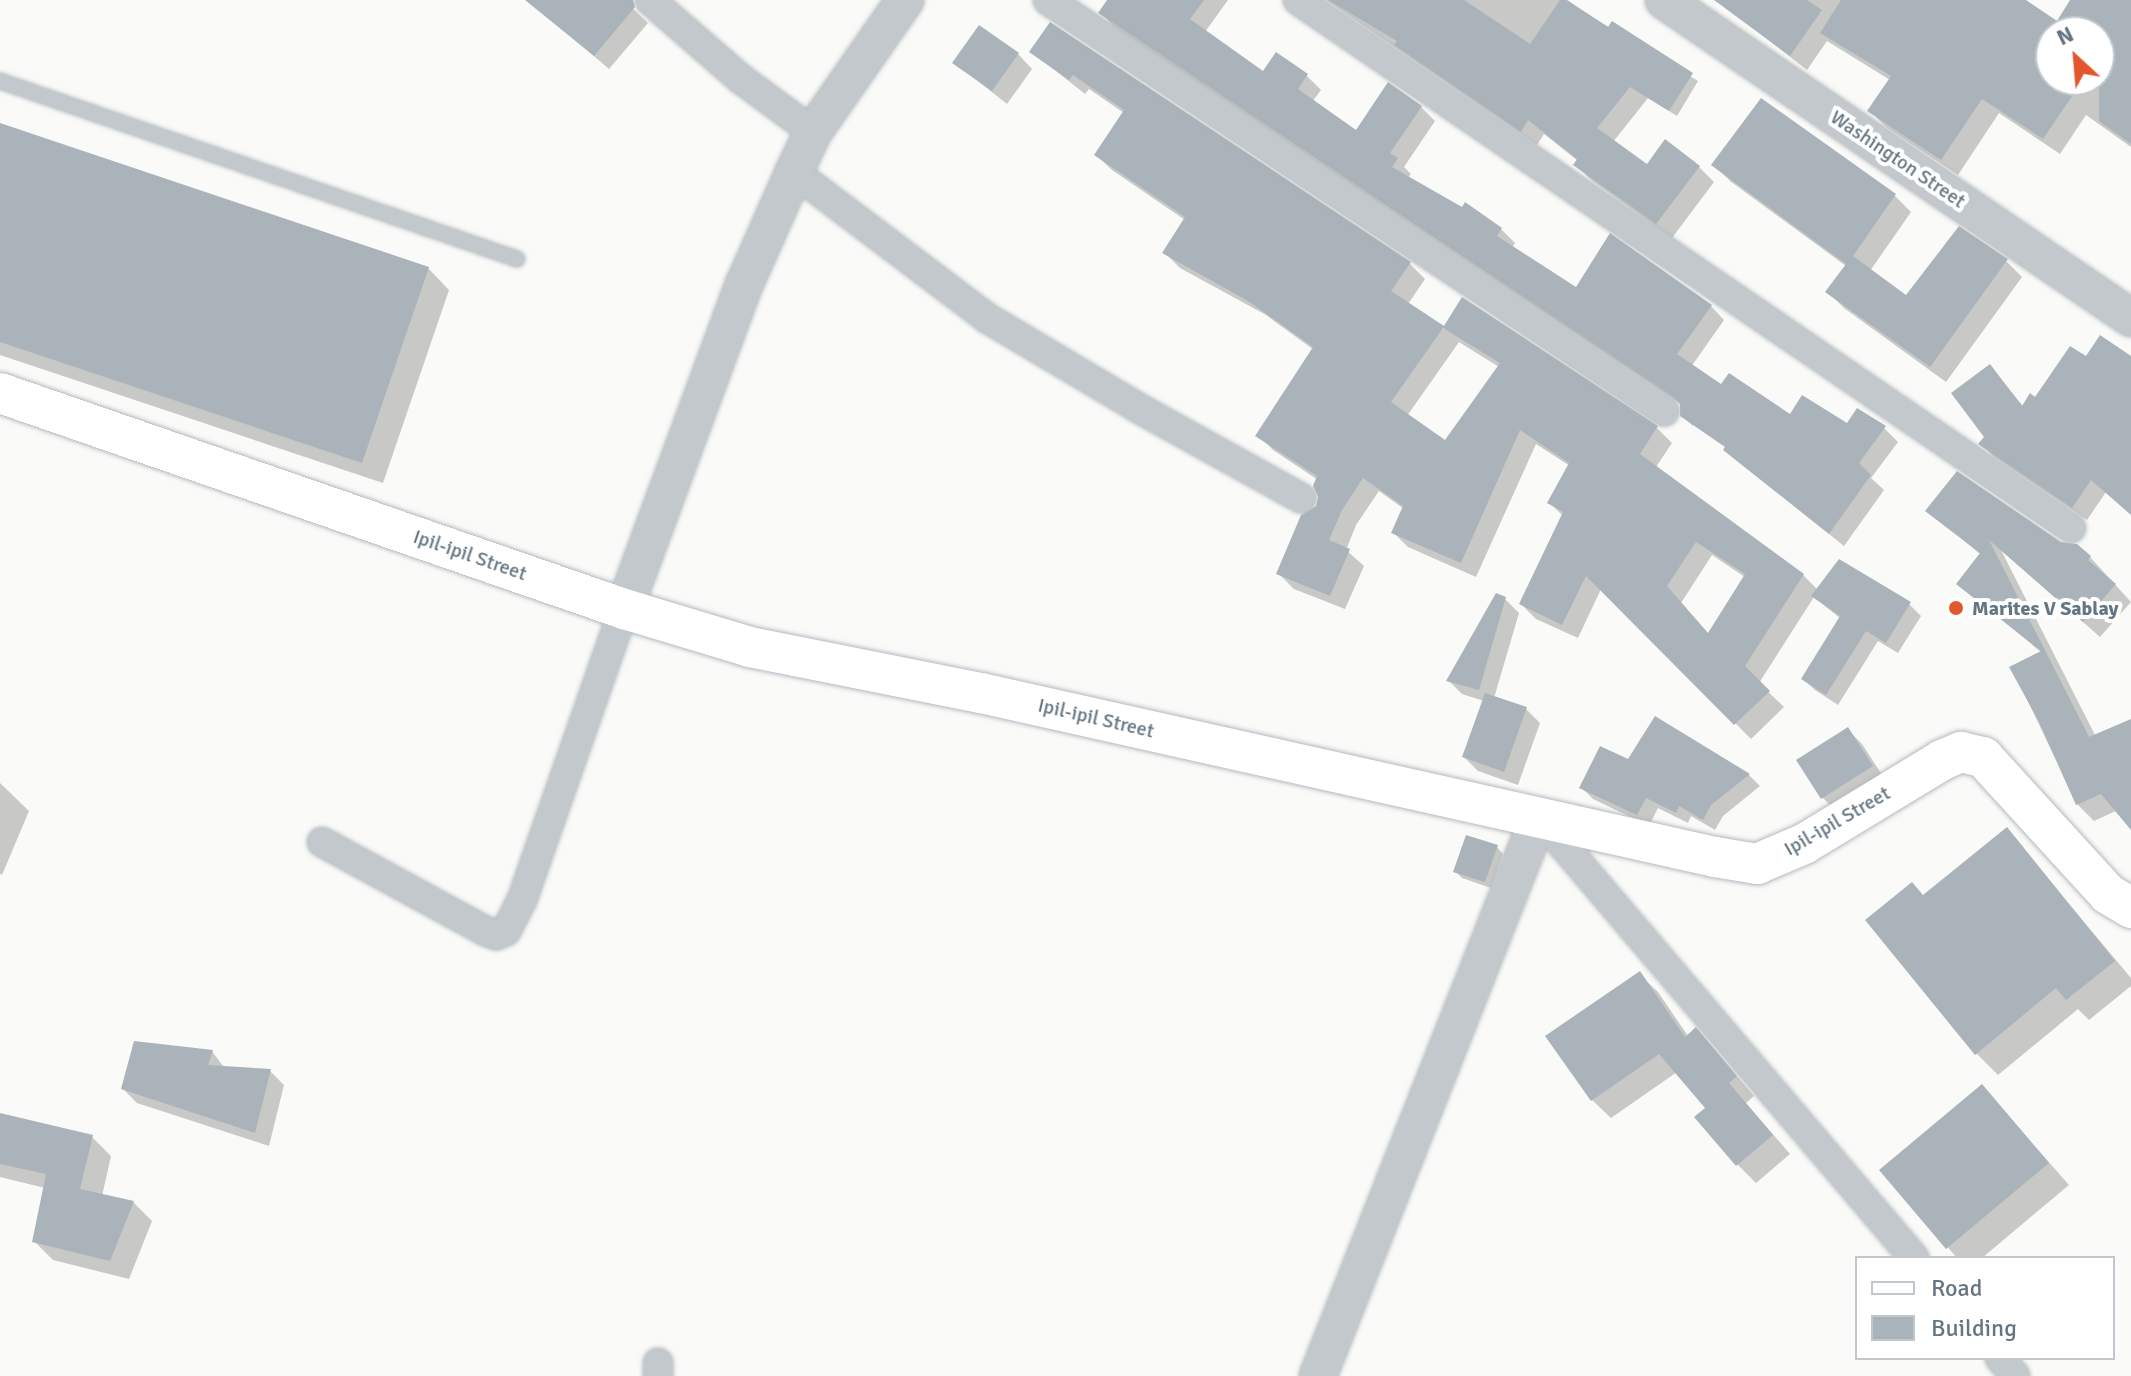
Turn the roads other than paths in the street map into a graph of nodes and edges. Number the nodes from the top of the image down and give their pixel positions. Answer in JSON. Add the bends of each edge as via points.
{"nodes":[{"id":1,"x":650,"y":0,"type":"edge"},
{"id":2,"x":905,"y":0,"type":"edge"},
{"id":3,"x":1048,"y":0,"type":"edge"},
{"id":4,"x":1298,"y":0,"type":"edge"},
{"id":5,"x":1664,"y":0,"type":"edge"},
{"id":6,"x":0,"y":81,"type":"edge"},
{"id":7,"x":813,"y":132,"type":"junction"},
{"id":8,"x":794,"y":172,"type":"junction"},
{"id":9,"x":517,"y":259,"type":"dead end"},
{"id":10,"x":2131,"y":318,"type":"edge"},
{"id":11,"x":0,"y":393,"type":"edge"},
{"id":12,"x":1664,"y":411,"type":"dead end"},
{"id":13,"x":1301,"y":498,"type":"dead end"},
{"id":14,"x":2071,"y":528,"type":"dead end"},
{"id":15,"x":624,"y":609,"type":"junction"},
{"id":16,"x":1539,"y":817,"type":"junction"},
{"id":17,"x":322,"y":842,"type":"dead end"},
{"id":18,"x":2131,"y":908,"type":"edge"},
{"id":19,"x":1912,"y":1256,"type":"edge"},
{"id":20,"x":2002,"y":1360,"type":"edge"},
{"id":21,"x":1318,"y":1376,"type":"edge"},
{"id":22,"x":2015,"y":1376,"type":"edge"}],
"edges":[{"from":1,"to":7,"type":"street","via":[[741,79]]},
{"from":2,"to":7,"type":"street"},
{"from":3,"to":12,"type":"street"},
{"from":4,"to":14,"type":"street"},
{"from":5,"to":10,"type":"street","name":"Washington Street"},
{"from":6,"to":9,"type":"lane"},
{"from":7,"to":8,"type":"street"},
{"from":8,"to":13,"type":"street","via":[[987,318]]},
{"from":8,"to":15,"type":"street","via":[[744,285]]},
{"from":11,"to":15,"type":"main road","name":"Ipil-ipil Street"},
{"from":15,"to":16,"type":"main road","name":"Ipil-ipil Street","via":[[750,647]]},
{"from":15,"to":17,"type":"street","via":[[522,900],[506,931],[485,931]]},
{"from":16,"to":18,"type":"main road","name":"Ipil-ipil Street","via":[[1757,864],[1804,844],[1961,752],[1993,765],[2108,894]]},
{"from":16,"to":19,"type":"street"},
{"from":16,"to":21,"type":"street"},
{"from":20,"to":22,"type":"street"}]}
